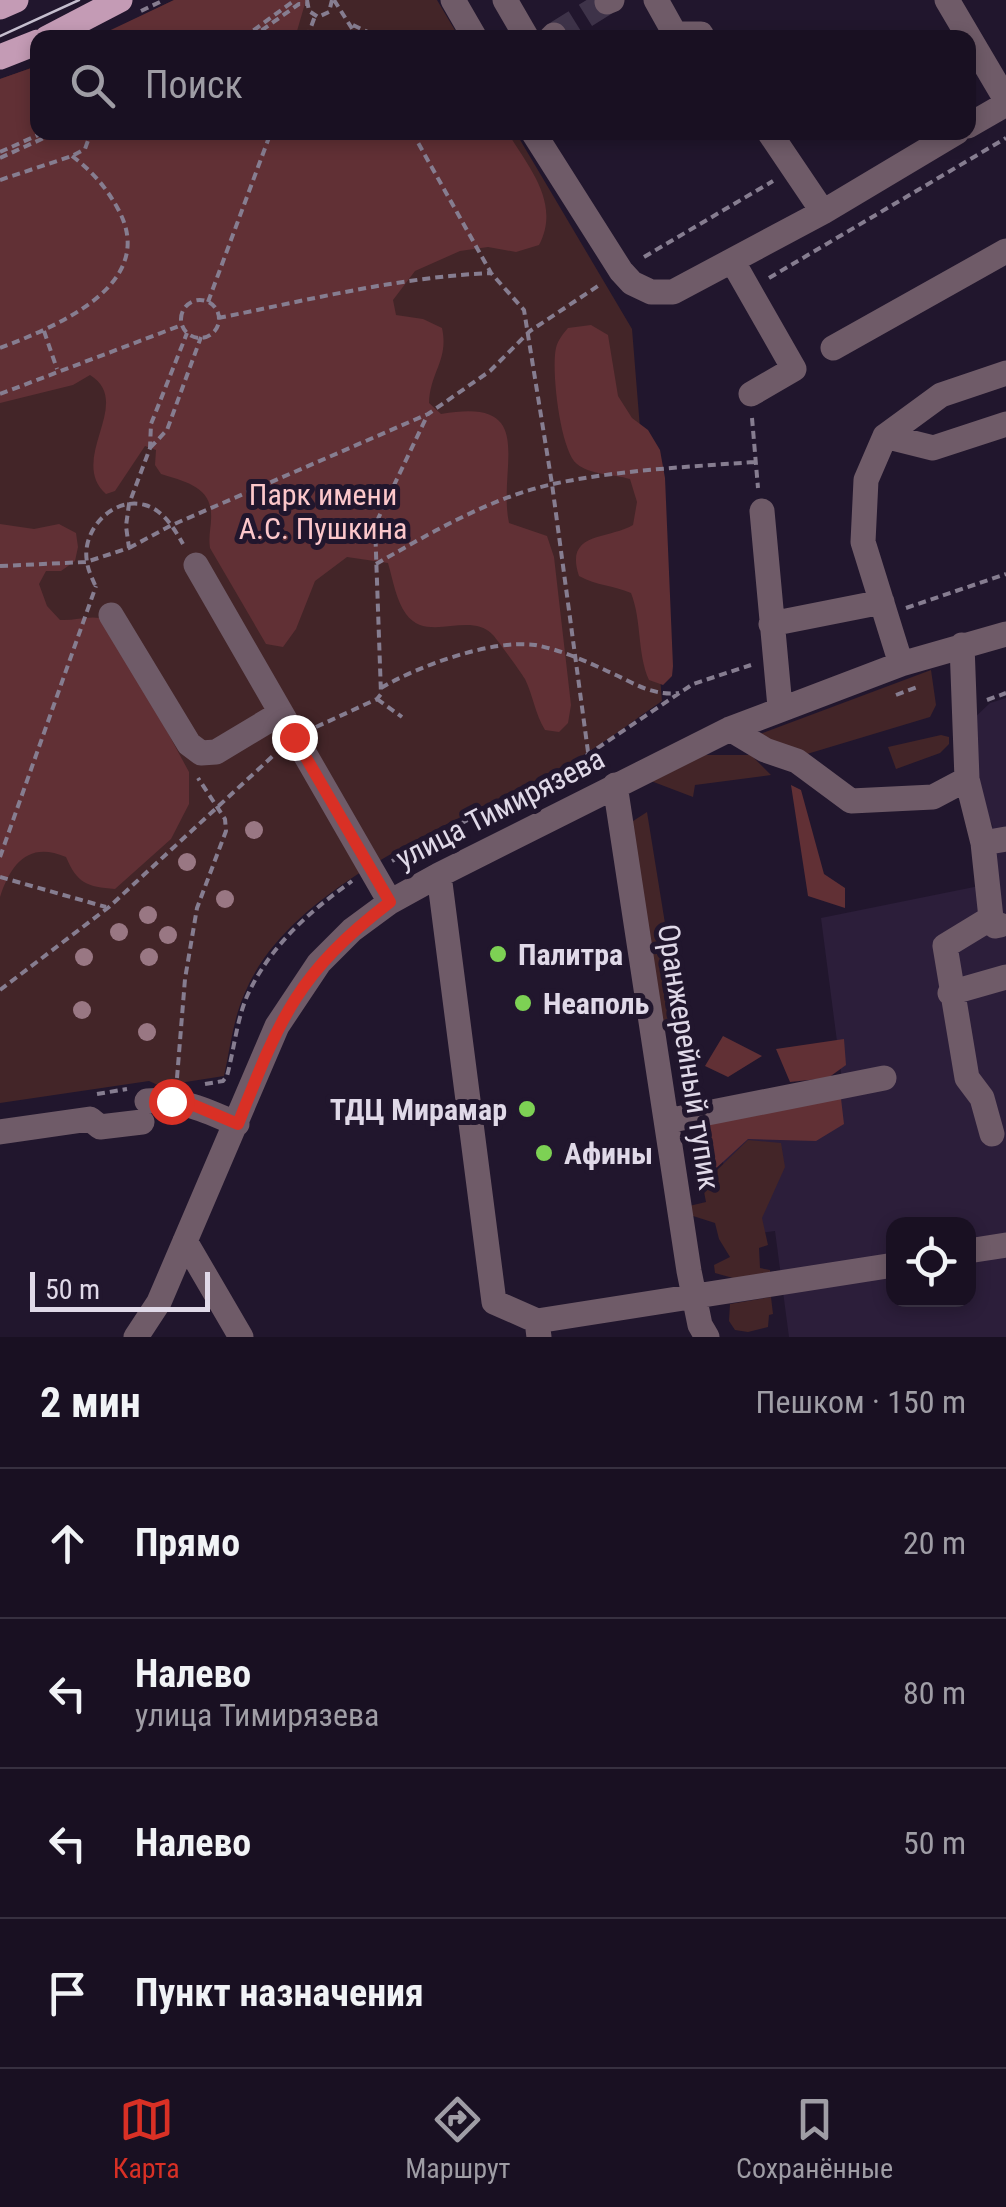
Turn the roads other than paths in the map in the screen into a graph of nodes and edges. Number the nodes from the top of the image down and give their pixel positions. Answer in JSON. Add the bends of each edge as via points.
{"nodes":[{"id":1,"x":16,"y":0,"type":"edge"},
{"id":2,"x":120,"y":0,"type":"edge"},
{"id":3,"x":453,"y":0,"type":"edge"},
{"id":4,"x":505,"y":0,"type":"edge"},
{"id":5,"x":656,"y":0,"type":"edge"},
{"id":6,"x":947,"y":0,"type":"edge"},
{"id":7,"x":0,"y":7,"type":"edge"},
{"id":8,"x":62,"y":30,"type":"edge"},
{"id":9,"x":470,"y":30,"type":"edge"},
{"id":10,"x":522,"y":30,"type":"edge"},
{"id":11,"x":673,"y":30,"type":"edge"},
{"id":12,"x":964,"y":30,"type":"edge"},
{"id":13,"x":30,"y":45,"type":"edge"},
{"id":14,"x":976,"y":50,"type":"edge"},
{"id":15,"x":0,"y":56,"type":"edge"},
{"id":16,"x":1006,"y":102,"type":"edge"},
{"id":17,"x":976,"y":121,"type":"edge"},
{"id":18,"x":538,"y":140,"type":"edge"},
{"id":19,"x":775,"y":140,"type":"edge"},
{"id":20,"x":944,"y":140,"type":"edge"},
{"id":21,"x":823,"y":212,"type":"junction"},
{"id":22,"x":1006,"y":251,"type":"edge"},
{"id":23,"x":733,"y":262,"type":"junction"},
{"id":24,"x":833,"y":348,"type":"dead end"},
{"id":25,"x":1006,"y":374,"type":"edge"},
{"id":26,"x":751,"y":394,"type":"road end"},
{"id":27,"x":1006,"y":424,"type":"edge"},
{"id":28,"x":885,"y":436,"type":"junction"},
{"id":29,"x":762,"y":512,"type":"road end"},
{"id":30,"x":196,"y":564,"type":"road end"},
{"id":31,"x":884,"y":608,"type":"junction"},
{"id":32,"x":111,"y":615,"type":"road end"},
{"id":33,"x":772,"y":624,"type":"junction"},
{"id":34,"x":1006,"y":634,"type":"edge"},
{"id":35,"x":962,"y":645,"type":"junction"},
{"id":36,"x":901,"y":664,"type":"junction"},
{"id":37,"x":780,"y":707,"type":"junction"},
{"id":38,"x":280,"y":714,"type":"junction"},
{"id":39,"x":730,"y":729,"type":"junction"},
{"id":40,"x":968,"y":779,"type":"junction"},
{"id":41,"x":615,"y":784,"type":"junction"},
{"id":42,"x":994,"y":841,"type":"edge"},
{"id":43,"x":439,"y":875,"type":"junction"},
{"id":44,"x":390,"y":902,"type":"junction"},
{"id":45,"x":999,"y":920,"type":"edge"},
{"id":46,"x":1006,"y":977,"type":"edge"},
{"id":47,"x":950,"y":994,"type":"junction"},
{"id":48,"x":884,"y":1078,"type":"dead end"},
{"id":49,"x":666,"y":1121,"type":"junction"},
{"id":50,"x":238,"y":1124,"type":"junction"},
{"id":51,"x":0,"y":1132,"type":"edge"},
{"id":52,"x":992,"y":1134,"type":"dead end"},
{"id":53,"x":185,"y":1240,"type":"junction"},
{"id":54,"x":1006,"y":1245,"type":"edge"},
{"id":55,"x":976,"y":1251,"type":"edge"},
{"id":56,"x":886,"y":1265,"type":"edge"},
{"id":57,"x":694,"y":1296,"type":"junction"},
{"id":58,"x":538,"y":1329,"type":"edge"},
{"id":59,"x":136,"y":1337,"type":"edge"},
{"id":60,"x":240,"y":1337,"type":"edge"},
{"id":61,"x":707,"y":1337,"type":"edge"}],
"edges":[{"from":1,"to":7,"type":"main road"},
{"from":2,"to":8,"type":"main road"},
{"from":3,"to":9,"type":"street"},
{"from":4,"to":10,"type":"street"},
{"from":5,"to":11,"type":"street"},
{"from":6,"to":12,"type":"street"},
{"from":13,"to":15,"type":"main road"},
{"from":14,"to":16,"type":"street"},
{"from":16,"to":17,"type":"street"},
{"from":18,"to":23,"type":"street","via":[[632,284],[674,292]]},
{"from":19,"to":21,"type":"street"},
{"from":20,"to":21,"type":"street"},
{"from":21,"to":23,"type":"street"},
{"from":22,"to":24,"type":"street"},
{"from":23,"to":26,"type":"street","via":[[794,369]]},
{"from":25,"to":28,"type":"street","via":[[941,395]]},
{"from":27,"to":28,"type":"street","via":[[933,448]]},
{"from":28,"to":31,"type":"street","via":[[866,480],[864,542]]},
{"from":29,"to":33,"type":"street"},
{"from":30,"to":38,"type":"street"},
{"from":31,"to":33,"type":"street"},
{"from":31,"to":36,"type":"street"},
{"from":32,"to":38,"type":"street","via":[[201,754]]},
{"from":33,"to":37,"type":"street"},
{"from":34,"to":35,"type":"street","name":"улица Тимирязева"},
{"from":35,"to":36,"type":"street","name":"улица Тимирязева"},
{"from":35,"to":40,"type":"street"},
{"from":36,"to":37,"type":"street","name":"улица Тимирязева"},
{"from":37,"to":39,"type":"street","name":"улица Тимирязева"},
{"from":38,"to":44,"type":"street"},
{"from":39,"to":40,"type":"street","via":[[797,762],[852,801],[933,797]]},
{"from":39,"to":41,"type":"street","name":"улица Тимирязева"},
{"from":40,"to":42,"type":"street"},
{"from":41,"to":43,"type":"street","name":"улица Тимирязева"},
{"from":41,"to":49,"type":"street","name":"Оранжерейный тупик"},
{"from":42,"to":45,"type":"street"},
{"from":43,"to":44,"type":"street","name":"улица Тимирязева"},
{"from":43,"to":58,"type":"street","via":[[494,1302]]},
{"from":44,"to":50,"type":"street","name":"улица Тимирязева","via":[[352,930],[297,992]]},
{"from":45,"to":47,"type":"street","via":[[945,946]]},
{"from":46,"to":47,"type":"street"},
{"from":47,"to":52,"type":"street","via":[[966,1078],[982,1098]]},
{"from":48,"to":49,"type":"street"},
{"from":49,"to":57,"type":"street","name":"Оранжерейный тупик"},
{"from":50,"to":51,"type":"street","via":[[162,1100],[139,1104],[100,1127],[90,1119]]},
{"from":50,"to":53,"type":"street","name":"улица Тимирязева"},
{"from":53,"to":59,"type":"street","name":"улица Тимирязева"},
{"from":53,"to":60,"type":"street"},
{"from":54,"to":55,"type":"street"},
{"from":56,"to":57,"type":"street"},
{"from":57,"to":58,"type":"street"},
{"from":57,"to":61,"type":"street","name":"Оранжерейный тупик"}]}
